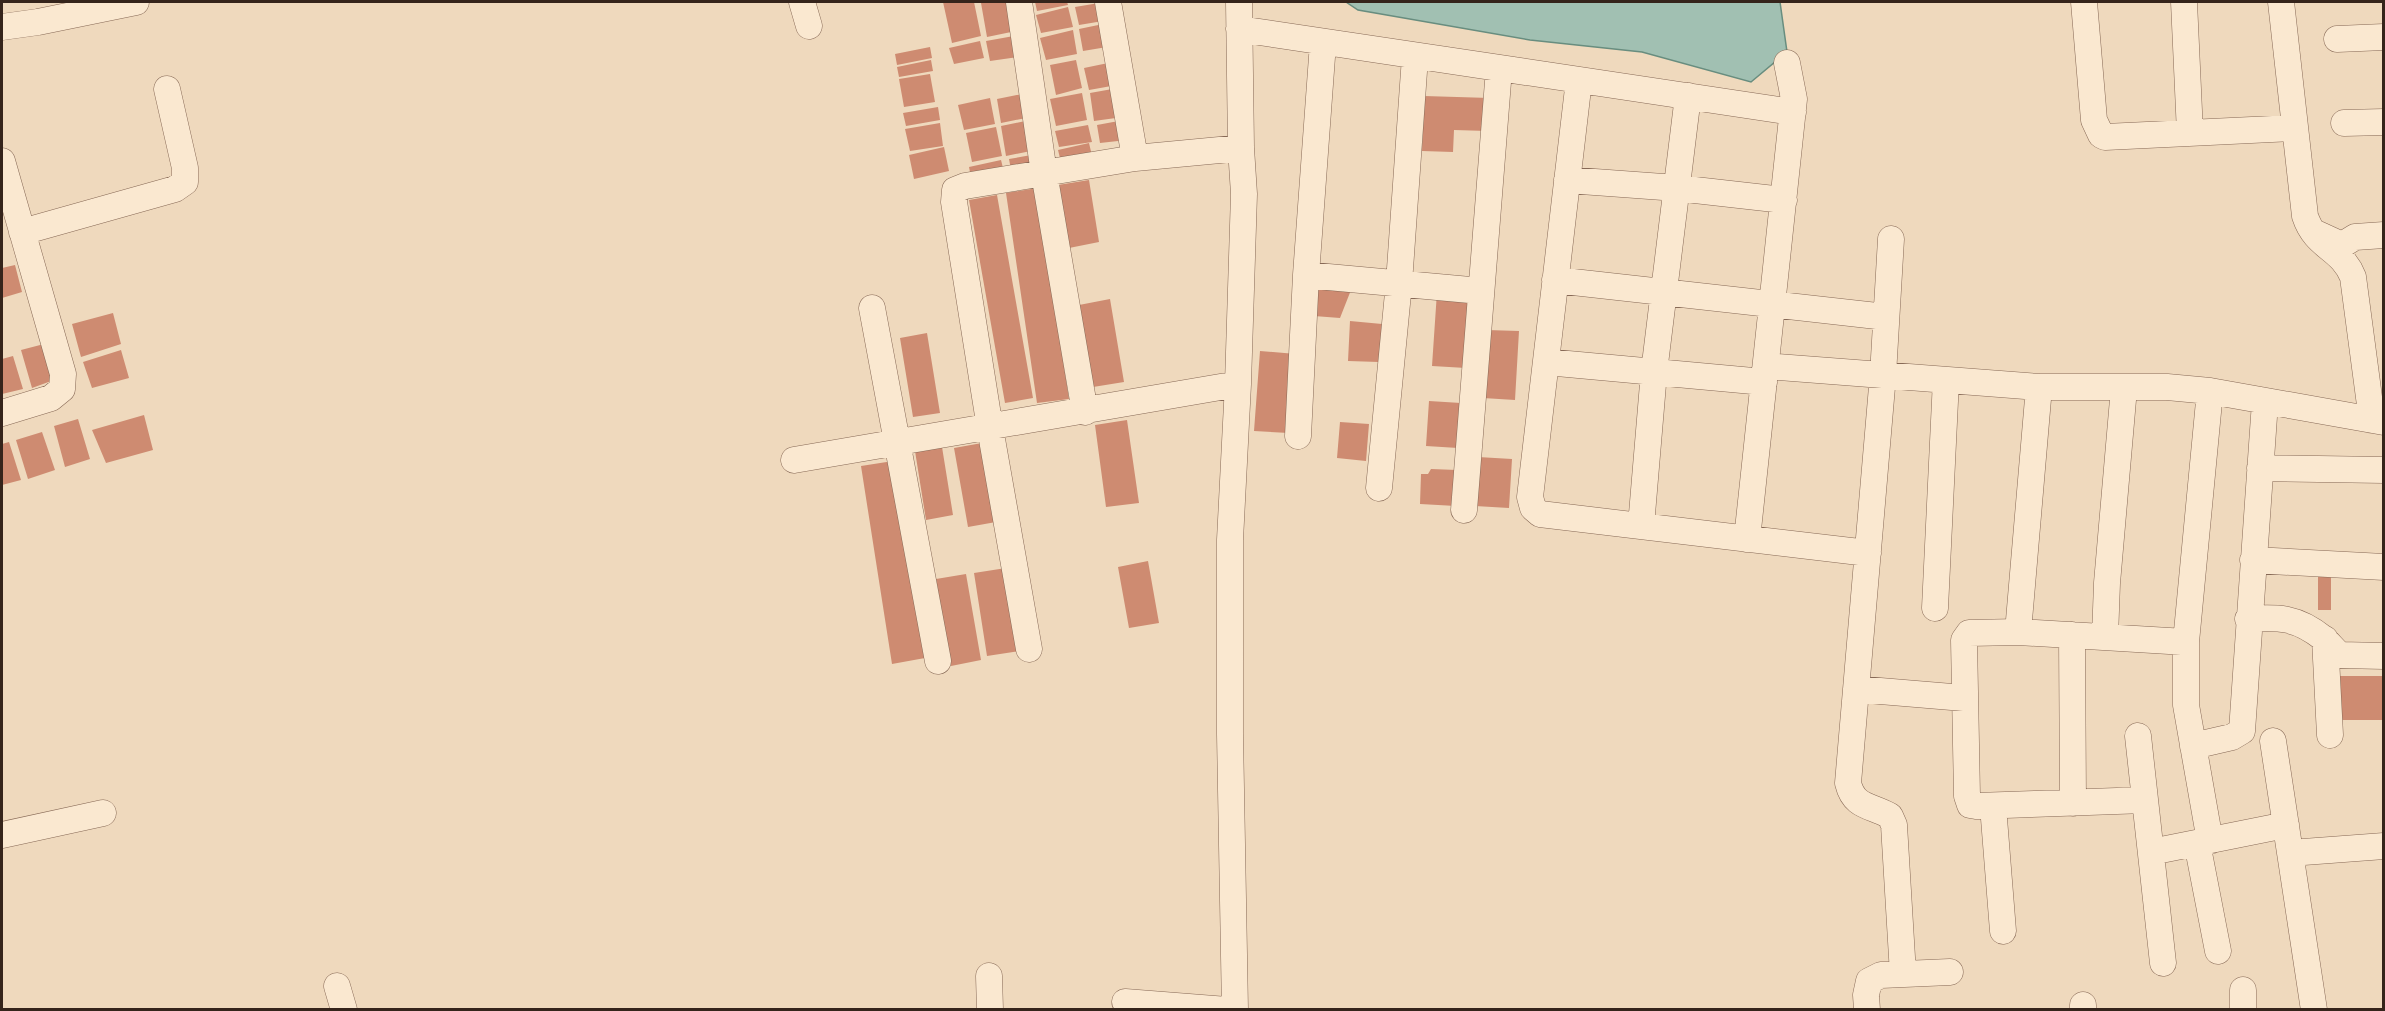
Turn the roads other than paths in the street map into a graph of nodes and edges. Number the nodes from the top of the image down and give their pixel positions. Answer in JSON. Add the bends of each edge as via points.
{"nodes":[{"id":1,"x":136,"y":2,"type":"edge"},
{"id":2,"x":802,"y":2,"type":"edge"},
{"id":3,"x":1019,"y":2,"type":"edge"},
{"id":4,"x":1108,"y":2,"type":"edge"},
{"id":5,"x":1239,"y":2,"type":"edge"},
{"id":6,"x":2084,"y":2,"type":"edge"},
{"id":7,"x":2184,"y":2,"type":"edge"},
{"id":8,"x":2281,"y":2,"type":"edge"},
{"id":9,"x":809,"y":26,"type":"dead end"},
{"id":10,"x":2,"y":27,"type":"edge"},
{"id":11,"x":1239,"y":29,"type":"junction"},
{"id":12,"x":2384,"y":38,"type":"edge"},
{"id":13,"x":2337,"y":39,"type":"dead end"},
{"id":14,"x":1323,"y":43,"type":"junction"},
{"id":15,"x":1415,"y":57,"type":"junction"},
{"id":16,"x":1787,"y":63,"type":"dead end"},
{"id":17,"x":1499,"y":69,"type":"junction"},
{"id":18,"x":1579,"y":80,"type":"junction"},
{"id":19,"x":167,"y":89,"type":"dead end"},
{"id":20,"x":1688,"y":96,"type":"junction"},
{"id":21,"x":1793,"y":112,"type":"junction"},
{"id":22,"x":2384,"y":122,"type":"edge"},
{"id":23,"x":2344,"y":123,"type":"dead end"},
{"id":24,"x":2294,"y":128,"type":"junction"},
{"id":25,"x":2190,"y":133,"type":"junction"},
{"id":26,"x":1241,"y":148,"type":"junction"},
{"id":27,"x":1136,"y":158,"type":"junction"},
{"id":28,"x":2,"y":161,"type":"edge"},
{"id":29,"x":1044,"y":173,"type":"junction"},
{"id":30,"x":1567,"y":180,"type":"junction"},
{"id":31,"x":1677,"y":188,"type":"junction"},
{"id":32,"x":1784,"y":200,"type":"junction"},
{"id":33,"x":2309,"y":230,"type":"junction"},
{"id":34,"x":22,"y":232,"type":"junction"},
{"id":35,"x":2384,"y":235,"type":"edge"},
{"id":36,"x":1891,"y":239,"type":"dead end"},
{"id":37,"x":1306,"y":275,"type":"junction"},
{"id":38,"x":1556,"y":280,"type":"junction"},
{"id":39,"x":1399,"y":283,"type":"junction"},
{"id":40,"x":1481,"y":291,"type":"junction"},
{"id":41,"x":1664,"y":292,"type":"junction"},
{"id":42,"x":1772,"y":304,"type":"junction"},
{"id":43,"x":872,"y":308,"type":"dead end"},
{"id":44,"x":1886,"y":317,"type":"junction"},
{"id":45,"x":1546,"y":362,"type":"junction"},
{"id":46,"x":1654,"y":372,"type":"junction"},
{"id":47,"x":1765,"y":374,"type":"junction"},
{"id":48,"x":1883,"y":375,"type":"junction"},
{"id":49,"x":1946,"y":380,"type":"junction"},
{"id":50,"x":1238,"y":384,"type":"junction"},
{"id":51,"x":2039,"y":387,"type":"junction"},
{"id":52,"x":2124,"y":388,"type":"junction"},
{"id":53,"x":2210,"y":391,"type":"junction"},
{"id":54,"x":2265,"y":402,"type":"junction"},
{"id":55,"x":1085,"y":412,"type":"junction"},
{"id":56,"x":2,"y":413,"type":"edge"},
{"id":57,"x":2378,"y":421,"type":"edge"},
{"id":58,"x":990,"y":428,"type":"junction"},
{"id":59,"x":1298,"y":436,"type":"dead end"},
{"id":60,"x":896,"y":443,"type":"junction"},
{"id":61,"x":794,"y":460,"type":"dead end"},
{"id":62,"x":2260,"y":468,"type":"junction"},
{"id":63,"x":2384,"y":470,"type":"edge"},
{"id":64,"x":1379,"y":488,"type":"dead end"},
{"id":65,"x":1464,"y":510,"type":"dead end"},
{"id":66,"x":1641,"y":526,"type":"junction"},
{"id":67,"x":1748,"y":539,"type":"junction"},
{"id":68,"x":1868,"y":553,"type":"junction"},
{"id":69,"x":2253,"y":560,"type":"junction"},
{"id":70,"x":2384,"y":567,"type":"edge"},
{"id":71,"x":1935,"y":608,"type":"dead end"},
{"id":72,"x":2248,"y":619,"type":"junction"},
{"id":73,"x":2019,"y":632,"type":"junction"},
{"id":74,"x":2072,"y":635,"type":"junction"},
{"id":75,"x":2105,"y":637,"type":"junction"},
{"id":76,"x":2325,"y":639,"type":"junction"},
{"id":77,"x":2186,"y":642,"type":"junction"},
{"id":78,"x":1029,"y":649,"type":"dead end"},
{"id":79,"x":2384,"y":656,"type":"edge"},
{"id":80,"x":938,"y":661,"type":"dead end"},
{"id":81,"x":1856,"y":689,"type":"junction"},
{"id":82,"x":1964,"y":698,"type":"junction"},
{"id":83,"x":2330,"y":735,"type":"dead end"},
{"id":84,"x":2138,"y":736,"type":"dead end"},
{"id":85,"x":2273,"y":741,"type":"dead end"},
{"id":86,"x":2193,"y":746,"type":"junction"},
{"id":87,"x":2145,"y":800,"type":"junction"},
{"id":88,"x":2073,"y":803,"type":"junction"},
{"id":89,"x":1993,"y":806,"type":"junction"},
{"id":90,"x":103,"y":813,"type":"dead end"},
{"id":91,"x":2286,"y":825,"type":"junction"},
{"id":92,"x":2,"y":835,"type":"edge"},
{"id":93,"x":2203,"y":842,"type":"junction"},
{"id":94,"x":2384,"y":846,"type":"edge"},
{"id":95,"x":2151,"y":852,"type":"junction"},
{"id":96,"x":2290,"y":853,"type":"junction"},
{"id":97,"x":2003,"y":931,"type":"dead end"},
{"id":98,"x":2218,"y":951,"type":"dead end"},
{"id":99,"x":2163,"y":963,"type":"dead end"},
{"id":100,"x":1950,"y":972,"type":"dead end"},
{"id":101,"x":1903,"y":974,"type":"junction"},
{"id":102,"x":989,"y":976,"type":"dead end"},
{"id":103,"x":1125,"y":1002,"type":"dead end"},
{"id":104,"x":990,"y":1010,"type":"edge"},
{"id":105,"x":1227,"y":1010,"type":"edge"},
{"id":106,"x":1235,"y":1010,"type":"edge"},
{"id":107,"x":1867,"y":1010,"type":"edge"},
{"id":108,"x":2314,"y":1010,"type":"edge"}],
"edges":[{"from":1,"to":10,"type":"street"},
{"from":2,"to":9,"type":"street"},
{"from":3,"to":29,"type":"street"},
{"from":4,"to":27,"type":"street"},
{"from":5,"to":11,"type":"street"},
{"from":6,"to":25,"type":"street","via":[[2094,120],[2101,135]]},
{"from":7,"to":25,"type":"street"},
{"from":8,"to":24,"type":"street"},
{"from":11,"to":14,"type":"street"},
{"from":11,"to":26,"type":"street"},
{"from":12,"to":13,"type":"street"},
{"from":14,"to":15,"type":"street"},
{"from":14,"to":37,"type":"street"},
{"from":15,"to":17,"type":"street"},
{"from":15,"to":39,"type":"street"},
{"from":16,"to":21,"type":"street"},
{"from":17,"to":18,"type":"street"},
{"from":17,"to":40,"type":"street"},
{"from":18,"to":20,"type":"street"},
{"from":18,"to":30,"type":"street"},
{"from":19,"to":34,"type":"street","via":[[185,182],[175,189]]},
{"from":20,"to":21,"type":"street"},
{"from":20,"to":31,"type":"street"},
{"from":21,"to":32,"type":"street"},
{"from":22,"to":23,"type":"street"},
{"from":24,"to":25,"type":"street"},
{"from":24,"to":33,"type":"street"},
{"from":26,"to":27,"type":"street"},
{"from":26,"to":50,"type":"street","via":[[1244,194]]},
{"from":27,"to":29,"type":"street"},
{"from":28,"to":34,"type":"street"},
{"from":29,"to":55,"type":"street"},
{"from":29,"to":58,"type":"street","via":[[955,190]]},
{"from":30,"to":31,"type":"street"},
{"from":30,"to":38,"type":"street"},
{"from":31,"to":32,"type":"street"},
{"from":31,"to":41,"type":"street"},
{"from":32,"to":42,"type":"street"},
{"from":33,"to":35,"type":"street","via":[[2342,245],[2355,237]]},
{"from":33,"to":57,"type":"street","via":[[2348,264],[2353,277]]},
{"from":34,"to":56,"type":"street","via":[[63,374],[62,389],[51,398]]},
{"from":36,"to":44,"type":"street"},
{"from":37,"to":39,"type":"street"},
{"from":37,"to":59,"type":"street"},
{"from":38,"to":41,"type":"street"},
{"from":38,"to":45,"type":"street"},
{"from":39,"to":40,"type":"street"},
{"from":39,"to":64,"type":"street"},
{"from":40,"to":65,"type":"street"},
{"from":41,"to":42,"type":"street"},
{"from":41,"to":46,"type":"street"},
{"from":42,"to":44,"type":"street"},
{"from":42,"to":47,"type":"street"},
{"from":43,"to":60,"type":"street"},
{"from":44,"to":48,"type":"street"},
{"from":45,"to":46,"type":"street"},
{"from":45,"to":66,"type":"street","via":[[1530,496],[1533,508],[1540,514]]},
{"from":46,"to":47,"type":"street"},
{"from":46,"to":66,"type":"street"},
{"from":47,"to":48,"type":"street"},
{"from":47,"to":67,"type":"street"},
{"from":48,"to":49,"type":"street"},
{"from":48,"to":68,"type":"street"},
{"from":49,"to":51,"type":"street"},
{"from":49,"to":71,"type":"street"},
{"from":50,"to":55,"type":"street"},
{"from":50,"to":106,"type":"street","via":[[1230,540]]},
{"from":51,"to":52,"type":"street"},
{"from":51,"to":73,"type":"street"},
{"from":52,"to":53,"type":"street"},
{"from":52,"to":75,"type":"street"},
{"from":53,"to":54,"type":"street"},
{"from":53,"to":77,"type":"street"},
{"from":54,"to":57,"type":"street"},
{"from":54,"to":62,"type":"street"},
{"from":55,"to":58,"type":"street"},
{"from":58,"to":60,"type":"street"},
{"from":58,"to":78,"type":"street"},
{"from":60,"to":61,"type":"street"},
{"from":60,"to":80,"type":"street"},
{"from":62,"to":63,"type":"street"},
{"from":62,"to":69,"type":"street"},
{"from":66,"to":67,"type":"street"},
{"from":67,"to":68,"type":"street"},
{"from":68,"to":81,"type":"street"},
{"from":69,"to":70,"type":"street"},
{"from":69,"to":72,"type":"street"},
{"from":72,"to":76,"type":"street","via":[[2282,617]]},
{"from":72,"to":86,"type":"street","via":[[2242,731]]},
{"from":73,"to":74,"type":"street"},
{"from":73,"to":82,"type":"street","via":[[1966,636]]},
{"from":74,"to":75,"type":"street"},
{"from":74,"to":88,"type":"street"},
{"from":75,"to":77,"type":"street"},
{"from":76,"to":79,"type":"street","via":[[2340,655]]},
{"from":76,"to":83,"type":"street"},
{"from":77,"to":86,"type":"street","via":[[2187,705]]},
{"from":81,"to":82,"type":"street"},
{"from":81,"to":101,"type":"street","via":[[1848,783],[1858,802],[1890,816],[1894,825]]},
{"from":82,"to":89,"type":"street","via":[[1967,801],[1970,805]]},
{"from":84,"to":87,"type":"street"},
{"from":85,"to":91,"type":"street"},
{"from":86,"to":93,"type":"street"},
{"from":87,"to":88,"type":"street"},
{"from":87,"to":95,"type":"street"},
{"from":88,"to":89,"type":"street"},
{"from":89,"to":97,"type":"street"},
{"from":90,"to":92,"type":"street"},
{"from":91,"to":93,"type":"street"},
{"from":91,"to":96,"type":"street"},
{"from":93,"to":95,"type":"street"},
{"from":93,"to":98,"type":"street"},
{"from":94,"to":96,"type":"street"},
{"from":95,"to":99,"type":"street"},
{"from":96,"to":108,"type":"street"},
{"from":100,"to":101,"type":"street"},
{"from":101,"to":107,"type":"street","via":[[1881,975],[1869,981]]},
{"from":102,"to":104,"type":"street"},
{"from":103,"to":105,"type":"street"}]}
